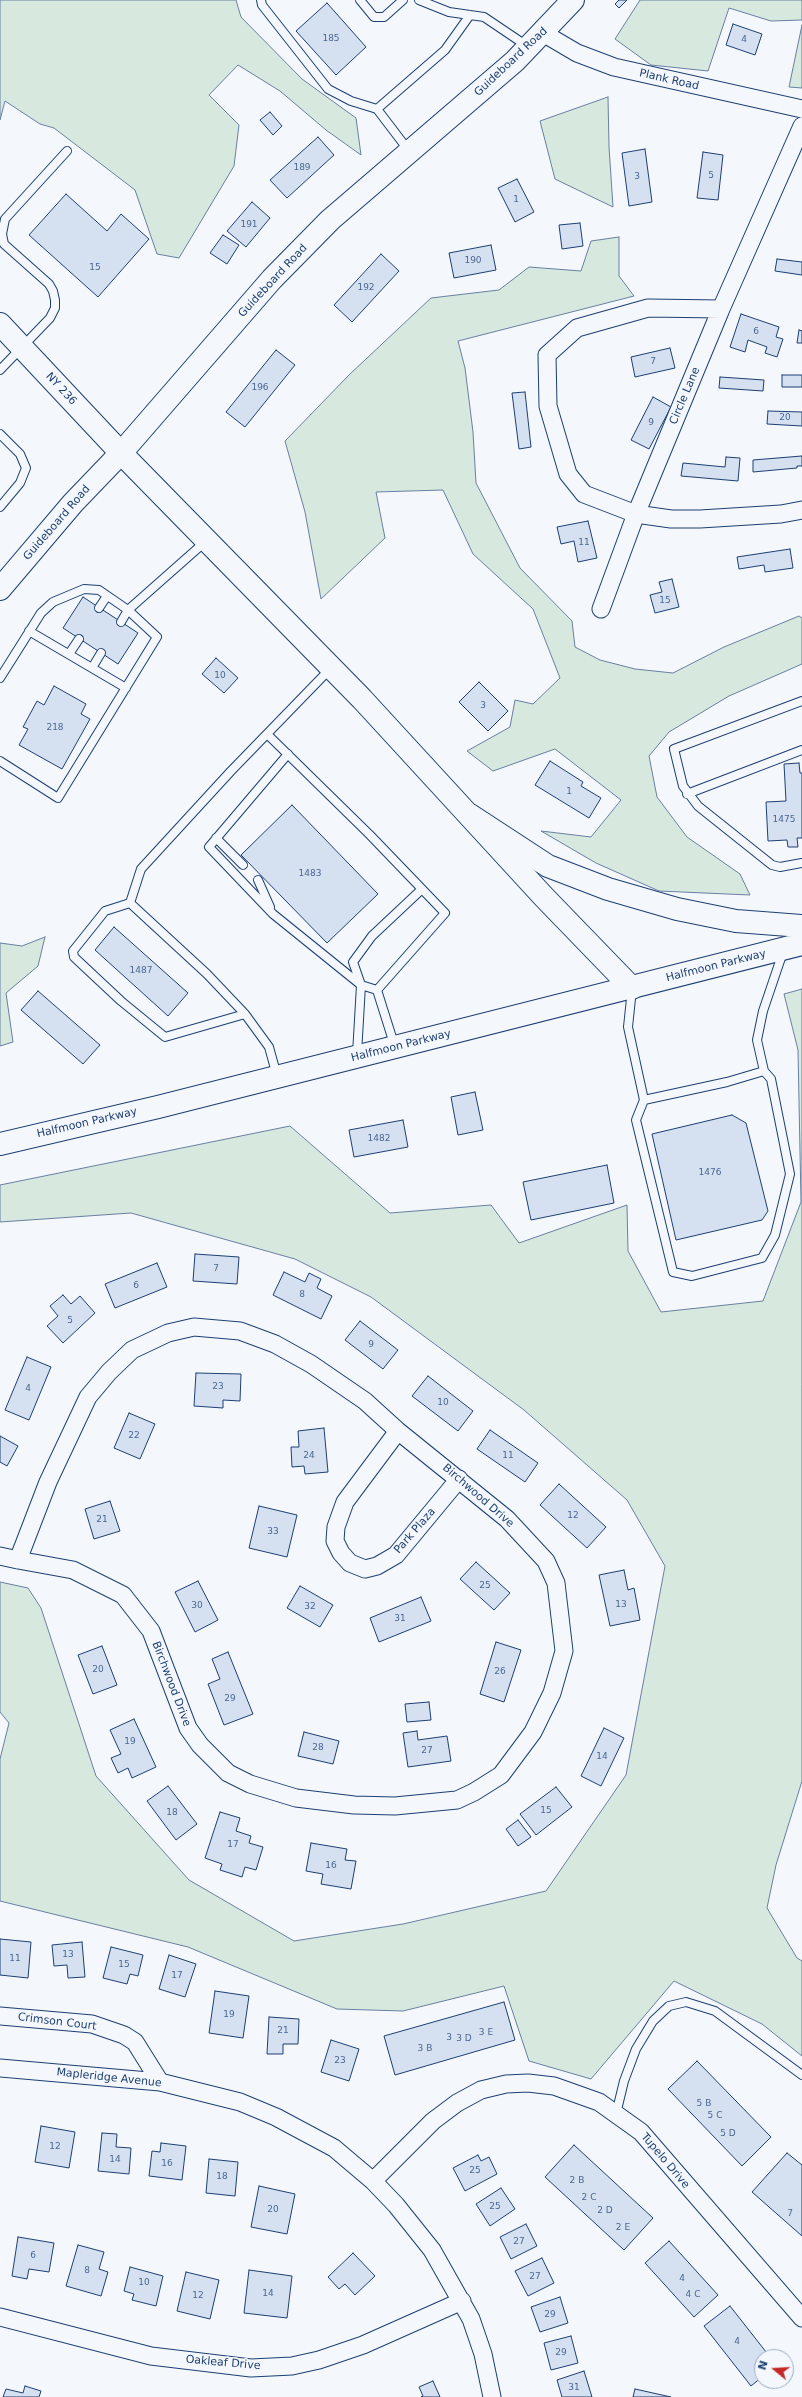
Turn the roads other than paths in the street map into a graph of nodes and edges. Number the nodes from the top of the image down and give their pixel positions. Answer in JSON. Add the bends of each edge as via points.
{"nodes":[{"id":1,"x":261,"y":0,"type":"edge"},
{"id":2,"x":360,"y":0,"type":"edge"},
{"id":3,"x":403,"y":0,"type":"edge"},
{"id":4,"x":419,"y":0,"type":"edge"},
{"id":5,"x":573,"y":0,"type":"edge"},
{"id":6,"x":470,"y":15,"type":"junction"},
{"id":7,"x":536,"y":40,"type":"junction"},
{"id":8,"x":377,"y":108,"type":"junction"},
{"id":9,"x":802,"y":109,"type":"edge"},
{"id":10,"x":802,"y":126,"type":"edge"},
{"id":11,"x":67,"y":152,"type":"dead end"},
{"id":12,"x":409,"y":152,"type":"junction"},
{"id":13,"x":721,"y":309,"type":"junction"},
{"id":14,"x":0,"y":324,"type":"edge"},
{"id":15,"x":22,"y":348,"type":"junction"},
{"id":16,"x":0,"y":370,"type":"edge"},
{"id":17,"x":0,"y":434,"type":"edge"},
{"id":18,"x":121,"y":453,"type":"junction"},
{"id":19,"x":0,"y":507,"type":"edge"},
{"id":20,"x":802,"y":510,"type":"edge"},
{"id":21,"x":636,"y":514,"type":"junction"},
{"id":22,"x":206,"y":541,"type":"junction"},
{"id":23,"x":0,"y":589,"type":"edge"},
{"id":24,"x":107,"y":596,"type":"junction"},
{"id":25,"x":99,"y":608,"type":"dead end"},
{"id":26,"x":601,"y":609,"type":"dead end"},
{"id":27,"x":128,"y":610,"type":"junction"},
{"id":28,"x":121,"y":622,"type":"dead end"},
{"id":29,"x":29,"y":631,"type":"junction"},
{"id":30,"x":79,"y":639,"type":"dead end"},
{"id":31,"x":101,"y":653,"type":"dead end"},
{"id":32,"x":69,"y":654,"type":"junction"},
{"id":33,"x":92,"y":668,"type":"junction"},
{"id":34,"x":331,"y":668,"type":"junction"},
{"id":35,"x":0,"y":678,"type":"edge"},
{"id":36,"x":126,"y":688,"type":"junction"},
{"id":37,"x":802,"y":701,"type":"edge"},
{"id":38,"x":267,"y":734,"type":"junction"},
{"id":39,"x":802,"y":750,"type":"edge"},
{"id":40,"x":288,"y":754,"type":"junction"},
{"id":41,"x":0,"y":761,"type":"edge"},
{"id":42,"x":688,"y":794,"type":"junction"},
{"id":43,"x":470,"y":815,"type":"junction"},
{"id":44,"x":216,"y":838,"type":"junction"},
{"id":45,"x":802,"y":863,"type":"edge"},
{"id":46,"x":243,"y":865,"type":"dead end"},
{"id":47,"x":258,"y":880,"type":"dead end"},
{"id":48,"x":422,"y":889,"type":"junction"},
{"id":49,"x":130,"y":903,"type":"junction"},
{"id":50,"x":273,"y":914,"type":"junction"},
{"id":51,"x":802,"y":926,"type":"edge"},
{"id":52,"x":793,"y":947,"type":"edge"},
{"id":53,"x":361,"y":985,"type":"junction"},
{"id":54,"x":632,"y":988,"type":"junction"},
{"id":55,"x":377,"y":990,"type":"junction"},
{"id":56,"x":246,"y":1014,"type":"junction"},
{"id":57,"x":396,"y":1047,"type":"junction"},
{"id":58,"x":357,"y":1057,"type":"junction"},
{"id":59,"x":764,"y":1071,"type":"junction"},
{"id":60,"x":277,"y":1077,"type":"junction"},
{"id":61,"x":644,"y":1100,"type":"junction"},
{"id":62,"x":0,"y":1144,"type":"edge"},
{"id":63,"x":398,"y":1431,"type":"junction"},
{"id":64,"x":459,"y":1478,"type":"junction"},
{"id":65,"x":0,"y":1556,"type":"edge"},
{"id":66,"x":18,"y":1560,"type":"junction"},
{"id":67,"x":0,"y":2016,"type":"edge"},
{"id":68,"x":0,"y":2068,"type":"edge"},
{"id":69,"x":802,"y":2075,"type":"edge"},
{"id":70,"x":160,"y":2082,"type":"junction"},
{"id":71,"x":616,"y":2114,"type":"junction"},
{"id":72,"x":373,"y":2181,"type":"junction"},
{"id":73,"x":462,"y":2301,"type":"junction"},
{"id":74,"x":0,"y":2317,"type":"edge"},
{"id":75,"x":802,"y":2318,"type":"edge"},
{"id":76,"x":492,"y":2397,"type":"edge"}],
"edges":[{"from":1,"to":8,"type":"lane","via":[[262,5],[328,90],[351,101]]},
{"from":2,"to":3,"type":"lane","via":[[374,17],[384,17]]},
{"from":4,"to":6,"type":"lane","via":[[449,12]]},
{"from":5,"to":7,"type":"main road","name":"Guideboard Road"},
{"from":6,"to":7,"type":"lane","via":[[484,17]]},
{"from":6,"to":8,"type":"lane","via":[[445,50]]},
{"from":7,"to":9,"type":"street","name":"Plank Road","via":[[614,67]]},
{"from":7,"to":12,"type":"main road","name":"Guideboard Road"},
{"from":8,"to":12,"type":"lane"},
{"from":10,"to":13,"type":"street","name":"Circle Lane"},
{"from":11,"to":15,"type":"lane","via":[[5,219],[2,234],[4,244],[49,284],[55,300],[50,318]]},
{"from":12,"to":18,"type":"main road","name":"Guideboard Road","via":[[330,220],[272,279]]},
{"from":13,"to":21,"type":"street","name":"Circle Lane"},
{"from":13,"to":21,"type":"street","via":[[648,308],[577,328],[547,355],[548,406],[568,474],[584,494]]},
{"from":14,"to":15,"type":"main road","name":"NY 236","number":"NY 236"},
{"from":15,"to":16,"type":"lane"},
{"from":15,"to":18,"type":"main road","name":"NY 236","number":"NY 236"},
{"from":17,"to":19,"type":"lane","via":[[20,454],[26,468],[20,483]]},
{"from":18,"to":22,"type":"main road","number":"NY 236"},
{"from":18,"to":23,"type":"main road","name":"Guideboard Road","via":[[73,503]]},
{"from":20,"to":21,"type":"street","via":[[781,514],[700,519],[671,519]]},
{"from":21,"to":26,"type":"street","name":"Circle Lane"},
{"from":22,"to":27,"type":"lane"},
{"from":22,"to":34,"type":"main road","number":"NY 236"},
{"from":24,"to":25,"type":"lane"},
{"from":24,"to":27,"type":"lane"},
{"from":24,"to":29,"type":"lane","via":[[99,590],[84,588],[71,593],[53,602],[41,613]]},
{"from":27,"to":28,"type":"lane"},
{"from":27,"to":36,"type":"lane","via":[[157,637]]},
{"from":29,"to":32,"type":"lane"},
{"from":29,"to":35,"type":"lane"},
{"from":30,"to":32,"type":"lane"},
{"from":31,"to":33,"type":"lane"},
{"from":32,"to":33,"type":"lane"},
{"from":33,"to":36,"type":"lane"},
{"from":34,"to":38,"type":"lane"},
{"from":34,"to":43,"type":"main road","number":"NY 236"},
{"from":36,"to":41,"type":"lane","via":[[58,798]]},
{"from":37,"to":42,"type":"lane","via":[[674,749],[683,786]]},
{"from":38,"to":40,"type":"lane"},
{"from":38,"to":49,"type":"lane","via":[[141,869]]},
{"from":39,"to":42,"type":"lane"},
{"from":40,"to":44,"type":"lane"},
{"from":40,"to":48,"type":"lane"},
{"from":42,"to":45,"type":"lane","via":[[698,806],[772,865],[780,867]]},
{"from":43,"to":51,"type":"main road","via":[[548,866],[608,889],[677,909],[728,919]]},
{"from":43,"to":54,"type":"main road","number":"NY 236"},
{"from":44,"to":46,"type":"lane"},
{"from":44,"to":50,"type":"lane","via":[[209,847]]},
{"from":47,"to":50,"type":"lane"},
{"from":48,"to":53,"type":"lane","via":[[372,936],[353,962]]},
{"from":48,"to":55,"type":"lane","via":[[445,914]]},
{"from":49,"to":56,"type":"lane"},
{"from":49,"to":56,"type":"lane","via":[[105,911],[73,951],[74,957],[120,1001],[165,1037]]},
{"from":50,"to":53,"type":"lane"},
{"from":52,"to":54,"type":"main road","name":"Halfmoon Parkway"},
{"from":52,"to":59,"type":"lane","via":[[763,1011],[758,1040]]},
{"from":53,"to":55,"type":"lane"},
{"from":53,"to":58,"type":"lane"},
{"from":54,"to":57,"type":"main road","name":"Halfmoon Parkway"},
{"from":54,"to":61,"type":"lane","via":[[628,1027]]},
{"from":55,"to":57,"type":"lane"},
{"from":56,"to":60,"type":"lane","via":[[269,1047]]},
{"from":57,"to":58,"type":"main road","name":"Halfmoon Parkway"},
{"from":58,"to":60,"type":"main road","name":"Halfmoon Parkway"},
{"from":59,"to":61,"type":"lane","via":[[727,1082]]},
{"from":59,"to":61,"type":"lane","via":[[771,1079],[790,1174],[775,1235],[762,1258],[692,1276],[673,1272],[636,1120]]},
{"from":60,"to":62,"type":"main road","name":"Halfmoon Parkway"},
{"from":63,"to":64,"type":"street","name":"Birchwood Drive"},
{"from":63,"to":64,"type":"street","name":"Park Plaza","via":[[345,1502],[336,1527],[336,1541],[341,1553],[350,1563],[365,1569],[377,1566],[396,1555]]},
{"from":63,"to":66,"type":"street","name":"Birchwood Drive","via":[[365,1401],[311,1364],[275,1344],[240,1331],[214,1327],[194,1327],[168,1333],[132,1350],[88,1397],[48,1482]]},
{"from":64,"to":66,"type":"street","name":"Birchwood Drive","via":[[507,1519],[546,1561],[556,1583],[564,1651],[552,1693],[533,1732],[501,1775],[457,1800],[395,1806],[354,1805],[296,1798],[250,1784],[228,1773],[200,1745],[188,1728],[151,1631],[122,1595],[73,1570]]},
{"from":65,"to":66,"type":"street","name":"Birchwood Drive"},
{"from":67,"to":70,"type":"street","name":"Crimson Court","via":[[92,2024],[124,2035],[135,2042]]},
{"from":68,"to":70,"type":"street","name":"Mapleridge Avenue"},
{"from":69,"to":71,"type":"lane","via":[[716,2011],[686,2002],[669,2006],[653,2021],[636,2049],[624,2081]]},
{"from":70,"to":72,"type":"street","name":"Mapleridge Avenue","via":[[240,2102],[276,2117],[334,2148]]},
{"from":71,"to":72,"type":"street","name":"Tupelo Drive","via":[[599,2102],[554,2086],[506,2084],[481,2090],[457,2103],[433,2121]]},
{"from":71,"to":75,"type":"street","name":"Tupelo Drive","via":[[641,2132]]},
{"from":72,"to":73,"type":"street","name":"Mapleridge Avenue","via":[[432,2250]]},
{"from":73,"to":74,"type":"street","name":"Oakleaf Drive","via":[[364,2345],[319,2360],[292,2366],[250,2368],[152,2356]]},
{"from":73,"to":76,"type":"street","name":"Mapleridge Avenue","via":[[483,2354]]}]}
